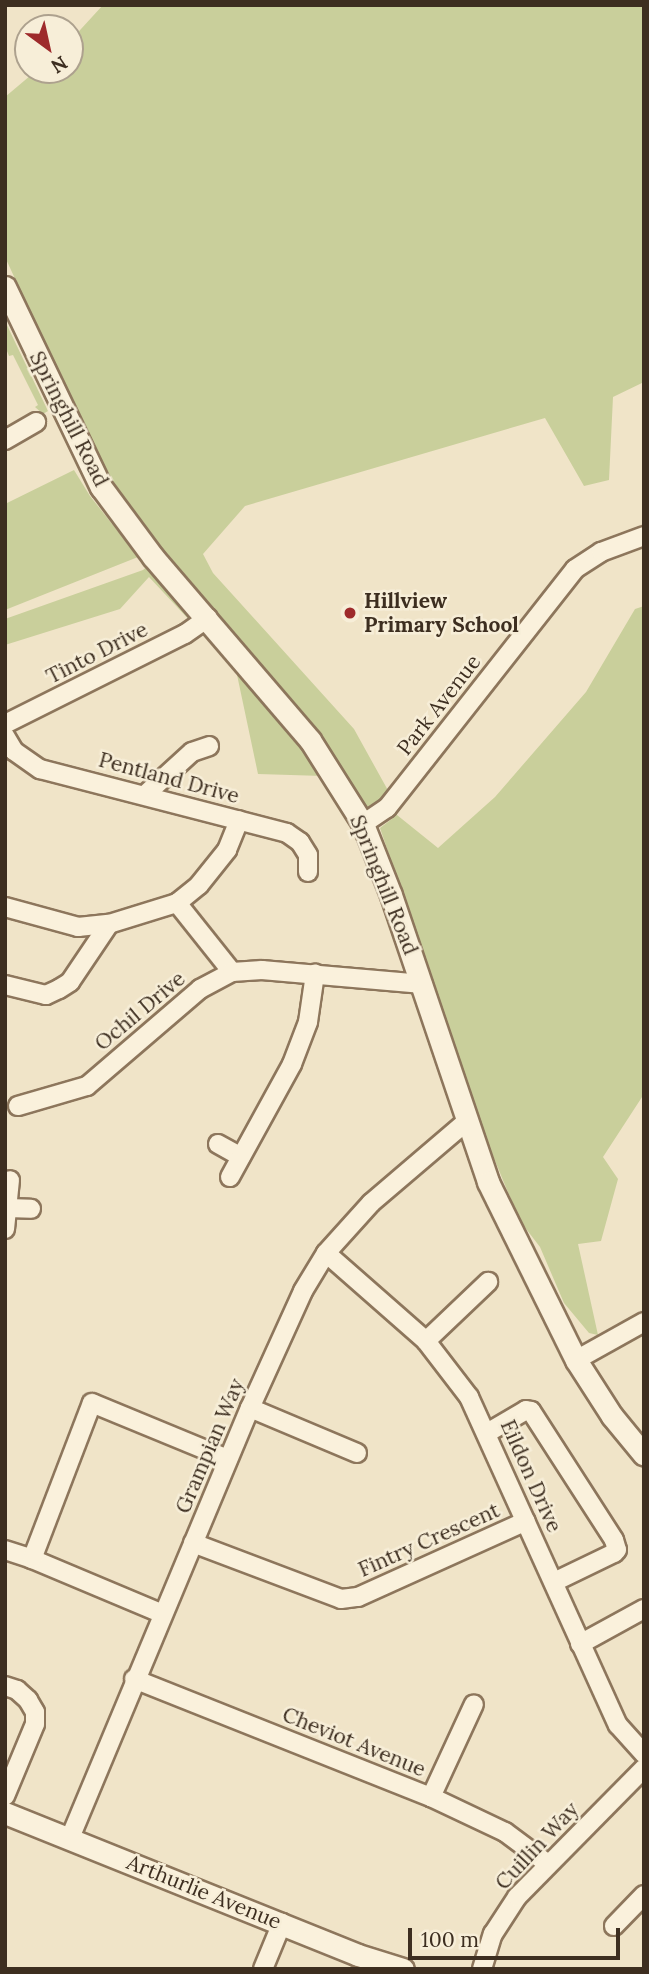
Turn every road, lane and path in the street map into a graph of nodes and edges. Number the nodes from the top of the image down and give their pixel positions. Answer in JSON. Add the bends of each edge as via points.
{"nodes":[{"id":1,"x":5,"y":287,"type":"edge"},
{"id":2,"x":36,"y":422,"type":"dead end"},
{"id":3,"x":5,"y":440,"type":"edge"},
{"id":4,"x":644,"y":536,"type":"edge"},
{"id":5,"x":208,"y":618,"type":"junction"},
{"id":6,"x":5,"y":724,"type":"edge"},
{"id":7,"x":5,"y":736,"type":"edge"},
{"id":8,"x":209,"y":746,"type":"dead end"},
{"id":9,"x":146,"y":794,"type":"junction"},
{"id":10,"x":239,"y":820,"type":"junction"},
{"id":11,"x":363,"y":824,"type":"junction"},
{"id":12,"x":308,"y":872,"type":"dead end"},
{"id":13,"x":177,"y":903,"type":"junction"},
{"id":14,"x":5,"y":907,"type":"edge"},
{"id":15,"x":109,"y":924,"type":"junction"},
{"id":16,"x":232,"y":972,"type":"junction"},
{"id":17,"x":315,"y":974,"type":"junction"},
{"id":18,"x":422,"y":984,"type":"junction"},
{"id":19,"x":5,"y":985,"type":"edge"},
{"id":20,"x":18,"y":1106,"type":"dead end"},
{"id":21,"x":466,"y":1122,"type":"junction"},
{"id":22,"x":219,"y":1144,"type":"dead end"},
{"id":23,"x":241,"y":1157,"type":"junction"},
{"id":24,"x":230,"y":1177,"type":"dead end"},
{"id":25,"x":10,"y":1180,"type":"dead end"},
{"id":26,"x":8,"y":1208,"type":"junction"},
{"id":27,"x":31,"y":1209,"type":"dead end"},
{"id":28,"x":5,"y":1229,"type":"edge"},
{"id":29,"x":326,"y":1253,"type":"junction"},
{"id":30,"x":488,"y":1282,"type":"dead end"},
{"id":31,"x":644,"y":1322,"type":"edge"},
{"id":32,"x":426,"y":1341,"type":"junction"},
{"id":33,"x":576,"y":1360,"type":"junction"},
{"id":34,"x":250,"y":1408,"type":"junction"},
{"id":35,"x":487,"y":1433,"type":"junction"},
{"id":36,"x":357,"y":1452,"type":"dead end"},
{"id":37,"x":644,"y":1455,"type":"edge"},
{"id":38,"x":228,"y":1459,"type":"junction"},
{"id":39,"x":526,"y":1521,"type":"junction"},
{"id":40,"x":192,"y":1543,"type":"junction"},
{"id":41,"x":5,"y":1550,"type":"edge"},
{"id":42,"x":32,"y":1559,"type":"junction"},
{"id":43,"x":554,"y":1582,"type":"junction"},
{"id":44,"x":644,"y":1609,"type":"edge"},
{"id":45,"x":163,"y":1614,"type":"junction"},
{"id":46,"x":580,"y":1644,"type":"junction"},
{"id":47,"x":135,"y":1679,"type":"junction"},
{"id":48,"x":5,"y":1686,"type":"edge"},
{"id":49,"x":474,"y":1704,"type":"dead end"},
{"id":50,"x":644,"y":1754,"type":"edge"},
{"id":51,"x":644,"y":1768,"type":"edge"},
{"id":52,"x":5,"y":1796,"type":"edge"},
{"id":53,"x":431,"y":1797,"type":"junction"},
{"id":54,"x":5,"y":1813,"type":"edge"},
{"id":55,"x":70,"y":1838,"type":"junction"},
{"id":56,"x":548,"y":1864,"type":"junction"},
{"id":57,"x":644,"y":1895,"type":"edge"},
{"id":58,"x":282,"y":1923,"type":"junction"},
{"id":59,"x":614,"y":1926,"type":"dead end"},
{"id":60,"x":263,"y":1969,"type":"edge"},
{"id":61,"x":403,"y":1969,"type":"edge"},
{"id":62,"x":482,"y":1969,"type":"edge"}],
"edges":[{"from":1,"to":5,"type":"street","name":"Springhill Road","via":[[108,497]]},
{"from":2,"to":3,"type":"street"},
{"from":4,"to":11,"type":"street","name":"Park Avenue","via":[[601,552],[575,569],[387,808]]},
{"from":5,"to":6,"type":"street","name":"Tinto Drive","via":[[185,634]]},
{"from":5,"to":11,"type":"street","name":"Springhill Road","via":[[310,740]]},
{"from":7,"to":9,"type":"street","name":"Pentland Drive","via":[[14,751],[40,769]]},
{"from":8,"to":9,"type":"street","via":[[192,752]]},
{"from":9,"to":10,"type":"street","name":"Pentland Drive"},
{"from":10,"to":12,"type":"street","name":"Pentland Drive","via":[[287,833],[300,842],[308,855]]},
{"from":10,"to":13,"type":"street","via":[[227,850],[199,885]]},
{"from":11,"to":18,"type":"street","name":"Springhill Road"},
{"from":13,"to":15,"type":"street"},
{"from":13,"to":16,"type":"street"},
{"from":14,"to":15,"type":"street","via":[[78,927]]},
{"from":15,"to":19,"type":"street","via":[[70,982],[59,989],[46,995]]},
{"from":16,"to":17,"type":"street","name":"Ochil Drive"},
{"from":16,"to":20,"type":"street","name":"Ochil Drive","via":[[200,989],[87,1086]]},
{"from":17,"to":18,"type":"street","name":"Ochil Drive"},
{"from":17,"to":23,"type":"street","via":[[308,1022],[292,1064]]},
{"from":18,"to":21,"type":"street","name":"Springhill Road"},
{"from":21,"to":29,"type":"street","name":"Grampian Way","via":[[371,1203]]},
{"from":21,"to":33,"type":"street","name":"Springhill Road","via":[[488,1182]]},
{"from":22,"to":23,"type":"street"},
{"from":23,"to":24,"type":"street"},
{"from":25,"to":26,"type":"street"},
{"from":26,"to":27,"type":"street"},
{"from":26,"to":28,"type":"street"},
{"from":29,"to":32,"type":"street","name":"Eildon Drive"},
{"from":29,"to":34,"type":"street","name":"Grampian Way","via":[[303,1291]]},
{"from":30,"to":32,"type":"street"},
{"from":31,"to":33,"type":"street"},
{"from":32,"to":35,"type":"street","name":"Eildon Drive","via":[[458,1381]]},
{"from":33,"to":37,"type":"street","name":"Springhill Road"},
{"from":34,"to":36,"type":"street"},
{"from":34,"to":38,"type":"street","name":"Grampian Way"},
{"from":35,"to":39,"type":"street","name":"Eildon Drive"},
{"from":35,"to":43,"type":"street","via":[[531,1411],[614,1540],[614,1553]]},
{"from":38,"to":40,"type":"street","name":"Grampian Way"},
{"from":38,"to":42,"type":"street","via":[[92,1403]]},
{"from":39,"to":40,"type":"street","name":"Fintry Crescent","via":[[358,1597],[341,1599]]},
{"from":39,"to":43,"type":"street","name":"Eildon Drive"},
{"from":40,"to":45,"type":"street","name":"Grampian Way"},
{"from":41,"to":42,"type":"street"},
{"from":42,"to":45,"type":"street"},
{"from":43,"to":46,"type":"street","name":"Eildon Drive"},
{"from":44,"to":46,"type":"street"},
{"from":45,"to":47,"type":"street","name":"Grampian Way"},
{"from":46,"to":50,"type":"street","name":"Eildon Drive","via":[[618,1725]]},
{"from":47,"to":53,"type":"street","name":"Cheviot Avenue"},
{"from":47,"to":55,"type":"street","name":"Grampian Way"},
{"from":48,"to":52,"type":"street","via":[[28,1700],[35,1724]]},
{"from":49,"to":53,"type":"street"},
{"from":51,"to":56,"type":"street","name":"Cuillin Way"},
{"from":53,"to":56,"type":"street","name":"Cheviot Avenue","via":[[505,1832]]},
{"from":54,"to":55,"type":"street","name":"Arthurlie Avenue"},
{"from":55,"to":58,"type":"street","name":"Arthurlie Avenue"},
{"from":56,"to":62,"type":"street","name":"Cuillin Way","via":[[517,1897],[493,1934]]},
{"from":57,"to":59,"type":"street"},
{"from":58,"to":60,"type":"street"},
{"from":58,"to":61,"type":"street","name":"Arthurlie Avenue"}]}
